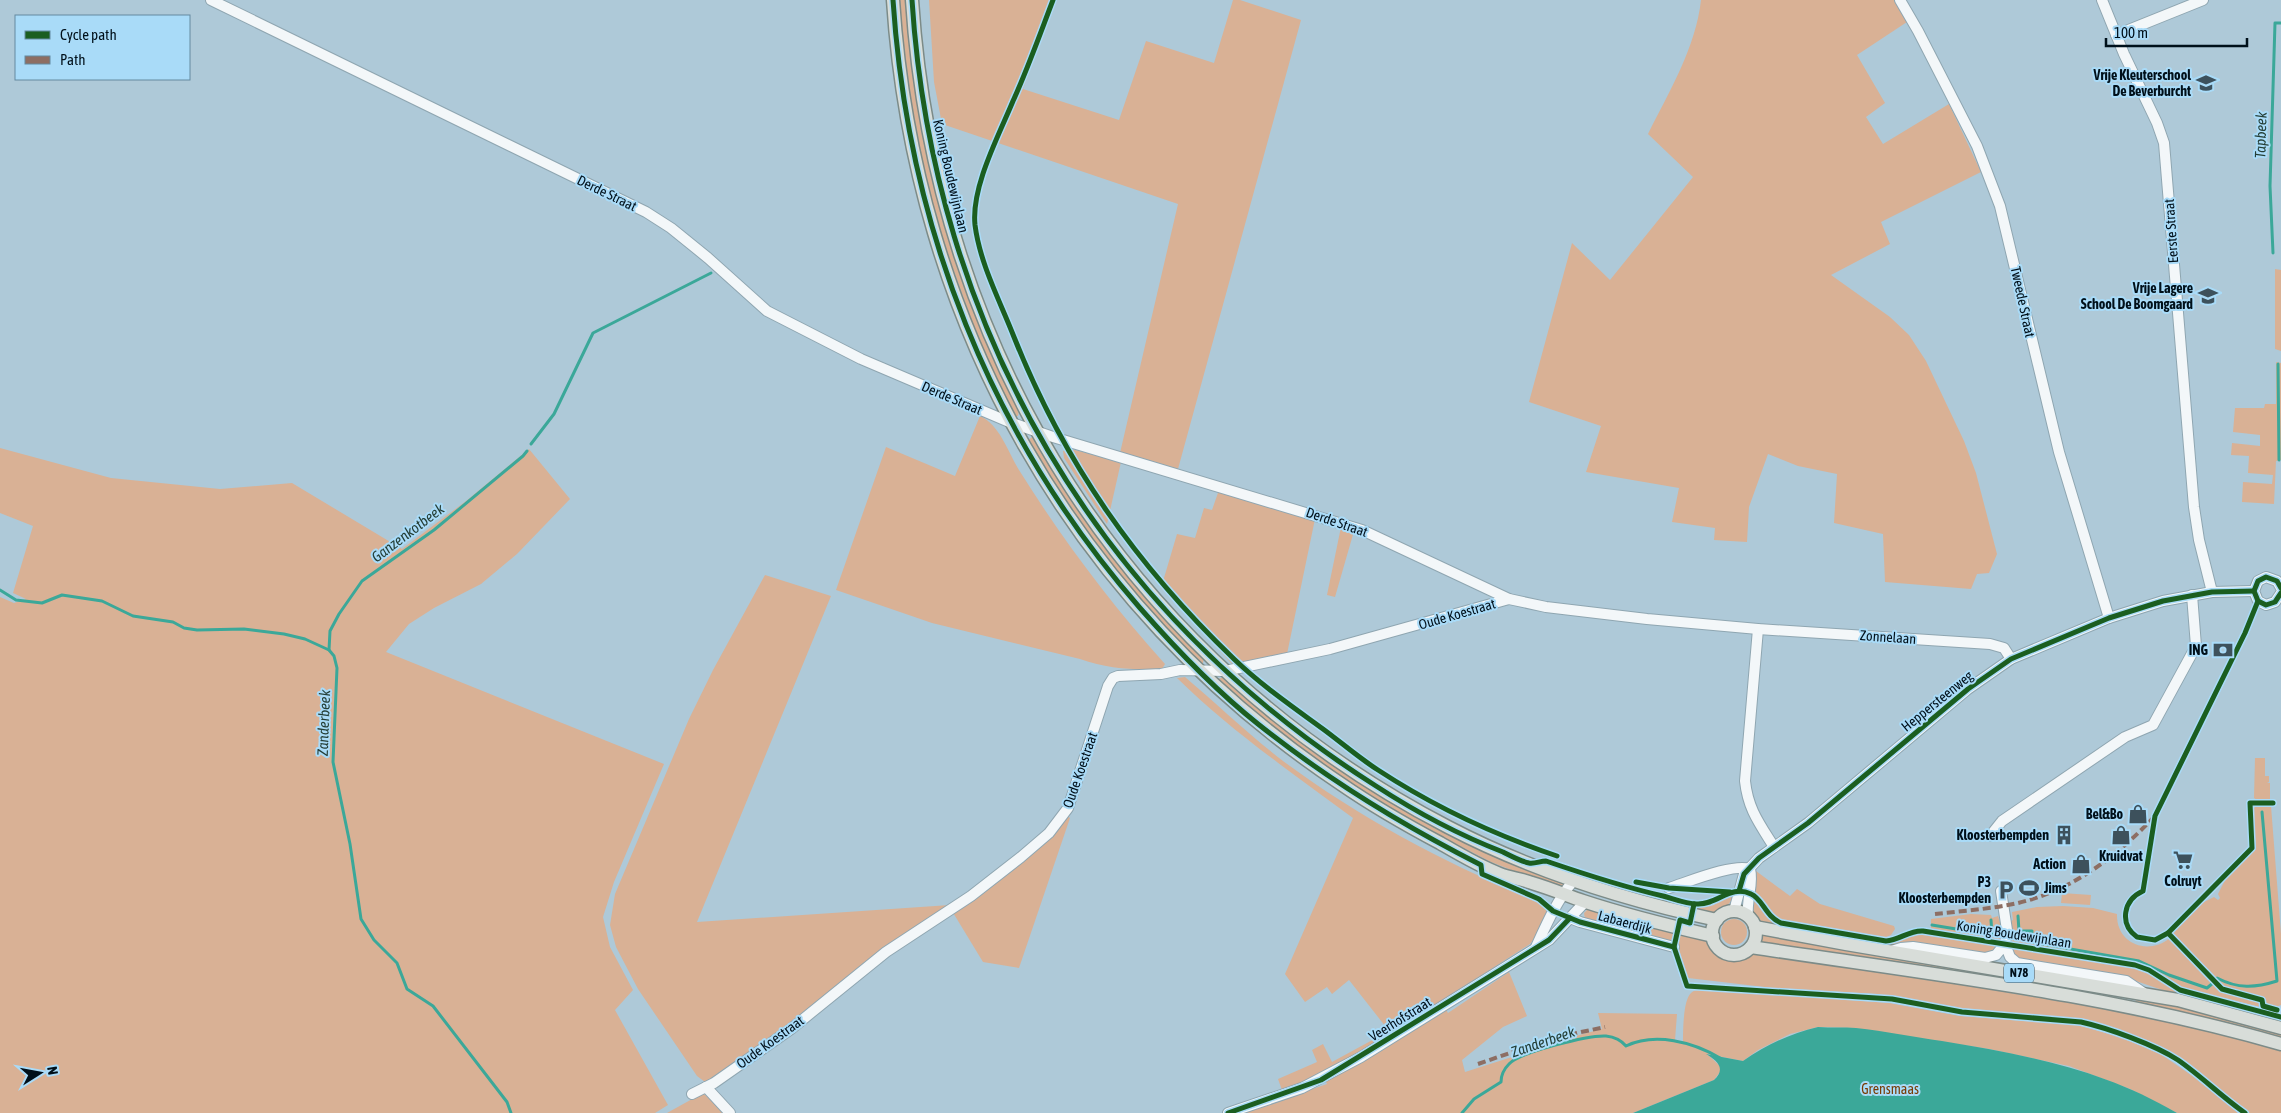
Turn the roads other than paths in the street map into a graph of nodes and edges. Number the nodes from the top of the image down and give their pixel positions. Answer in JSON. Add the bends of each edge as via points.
{"nodes":[{"id":1,"x":211,"y":0,"type":"edge"},
{"id":2,"x":893,"y":0,"type":"edge"},
{"id":3,"x":912,"y":0,"type":"edge"},
{"id":4,"x":1900,"y":0,"type":"edge"},
{"id":5,"x":2102,"y":0,"type":"edge"},
{"id":6,"x":2203,"y":0,"type":"edge"},
{"id":7,"x":2116,"y":35,"type":"junction"},
{"id":8,"x":1009,"y":422,"type":"junction"},
{"id":9,"x":1036,"y":431,"type":"junction"},
{"id":10,"x":2281,"y":588,"type":"edge"},
{"id":11,"x":2254,"y":591,"type":"junction"},
{"id":12,"x":2212,"y":592,"type":"junction"},
{"id":13,"x":2281,"y":594,"type":"edge"},
{"id":14,"x":2192,"y":595,"type":"junction"},
{"id":15,"x":1509,"y":599,"type":"junction"},
{"id":16,"x":2109,"y":618,"type":"junction"},
{"id":17,"x":1758,"y":629,"type":"junction"},
{"id":18,"x":2011,"y":659,"type":"junction"},
{"id":19,"x":1225,"y":671,"type":"junction"},
{"id":20,"x":1199,"y":672,"type":"junction"},
{"id":21,"x":1990,"y":836,"type":"dead end"},
{"id":22,"x":1774,"y":847,"type":"junction"},
{"id":23,"x":1750,"y":869,"type":"junction"},
{"id":24,"x":1574,"y":880,"type":"junction"},
{"id":25,"x":1669,"y":888,"type":"dead end"},
{"id":26,"x":2000,"y":891,"type":"dead end"},
{"id":27,"x":1562,"y":894,"type":"junction"},
{"id":28,"x":1585,"y":902,"type":"junction"},
{"id":29,"x":1734,"y":911,"type":"junction"},
{"id":30,"x":1570,"y":918,"type":"junction"},
{"id":31,"x":1717,"y":920,"type":"junction"},
{"id":32,"x":1752,"y":922,"type":"junction"},
{"id":33,"x":1713,"y":936,"type":"junction"},
{"id":34,"x":2005,"y":944,"type":"junction"},
{"id":35,"x":1536,"y":947,"type":"junction"},
{"id":36,"x":1674,"y":947,"type":"dead end"},
{"id":37,"x":1751,"y":947,"type":"junction"},
{"id":38,"x":1891,"y":951,"type":"junction"},
{"id":39,"x":1985,"y":958,"type":"junction"},
{"id":40,"x":2017,"y":963,"type":"junction"},
{"id":41,"x":2137,"y":990,"type":"junction"},
{"id":42,"x":2123,"y":1006,"type":"junction"},
{"id":43,"x":2281,"y":1028,"type":"edge"},
{"id":44,"x":2281,"y":1044,"type":"edge"},
{"id":45,"x":706,"y":1087,"type":"junction"},
{"id":46,"x":692,"y":1094,"type":"dead end"},
{"id":47,"x":730,"y":1113,"type":"edge"},
{"id":48,"x":1228,"y":1113,"type":"edge"}],
"edges":[{"from":1,"to":8,"type":"street","name":"Derde Straat","via":[[646,212],[708,258],[767,311],[861,359]]},
{"from":2,"to":8,"type":"main road","name":"Koning Boudewijnlaan","via":[[900,74],[926,208],[949,283]]},
{"from":3,"to":9,"type":"main road","name":"Koning Boudewijnlaan","via":[[918,72],[949,222],[986,328]]},
{"from":4,"to":16,"type":"street","name":"Tweede Straat","via":[[1977,146],[2000,206],[2050,418]]},
{"from":5,"to":7,"type":"street","name":"Eerste Straat"},
{"from":6,"to":7,"type":"street"},
{"from":7,"to":12,"type":"street","name":"Eerste Straat","via":[[2157,123],[2165,149],[2194,507]]},
{"from":8,"to":9,"type":"street","name":"Derde Straat"},
{"from":8,"to":20,"type":"main road","name":"Koning Boudewijnlaan","via":[[1087,543],[1143,612]]},
{"from":9,"to":15,"type":"street","name":"Derde Straat","via":[[1362,530]]},
{"from":9,"to":19,"type":"main road","name":"Koning Boudewijnlaan","via":[[1098,529],[1181,628]]},
{"from":10,"to":11,"type":"street","via":[[2277,581],[2266,577],[2258,581]]},
{"from":11,"to":12,"type":"street","name":"Heppersteenweg"},
{"from":11,"to":13,"type":"street","via":[[2258,601],[2266,605],[2275,602]]},
{"from":12,"to":14,"type":"street","name":"Heppersteenweg"},
{"from":14,"to":16,"type":"street","name":"Heppersteenweg"},
{"from":14,"to":21,"type":"street","via":[[2197,638],[2195,649],[2153,725],[2138,730],[2002,821]]},
{"from":15,"to":17,"type":"street","name":"Derde Straat","via":[[1611,615]]},
{"from":15,"to":19,"type":"street","name":"Oude Koestraat","via":[[1330,649]]},
{"from":16,"to":18,"type":"street","name":"Heppersteenweg"},
{"from":17,"to":18,"type":"street","name":"Zonnelaan","via":[[1990,644],[2004,648]]},
{"from":17,"to":22,"type":"street","via":[[1745,781],[1752,812]]},
{"from":18,"to":22,"type":"street","name":"Heppersteenweg","via":[[1968,689],[1808,823]]},
{"from":19,"to":20,"type":"street","name":"Oude Koestraat"},
{"from":19,"to":24,"type":"main road","name":"Koning Boudewijnlaan","via":[[1302,735],[1345,767],[1394,797],[1492,848]]},
{"from":20,"to":27,"type":"main road","name":"Koning Boudewijnlaan","via":[[1298,755],[1385,814],[1501,874]]},
{"from":20,"to":45,"type":"street","name":"Oude Koestraat","via":[[1180,670],[1113,678],[1068,808],[1049,833],[971,896],[886,952],[791,1029]]},
{"from":22,"to":23,"type":"street","name":"Heppersteenweg"},
{"from":23,"to":25,"type":"street","via":[[1742,866],[1731,868]]},
{"from":23,"to":29,"type":"street","name":"Heppersteenweg","via":[[1743,876]]},
{"from":23,"to":32,"type":"street","via":[[1747,902]]},
{"from":24,"to":27,"type":"street"},
{"from":24,"to":31,"type":"main road","name":"Koning Boudewijnlaan"},
{"from":26,"to":34,"type":"street"},
{"from":27,"to":28,"type":"main road","name":"Koning Boudewijnlaan"},
{"from":27,"to":35,"type":"street"},
{"from":28,"to":30,"type":"street","name":"Veerhofstraat"},
{"from":28,"to":33,"type":"main road","name":"Koning Boudewijnlaan"},
{"from":29,"to":31,"type":"main road"},
{"from":29,"to":32,"type":"main road","number":"N78"},
{"from":30,"to":35,"type":"street","name":"Veerhofstraat"},
{"from":30,"to":36,"type":"street","name":"Labaerdijk"},
{"from":31,"to":33,"type":"main road"},
{"from":32,"to":37,"type":"main road","via":[[1755,941]]},
{"from":32,"to":38,"type":"main road","number":"N78"},
{"from":33,"to":37,"type":"main road","number":"N78","via":[[1718,947],[1729,954],[1741,954]]},
{"from":34,"to":39,"type":"street","via":[[1996,955]]},
{"from":34,"to":40,"type":"street","via":[[2010,957]]},
{"from":35,"to":48,"type":"street","name":"Veerhofstraat","via":[[1321,1080]]},
{"from":37,"to":42,"type":"main road","number":"N78"},
{"from":38,"to":39,"type":"street","via":[[1913,946]]},
{"from":38,"to":41,"type":"main road","number":"N78"},
{"from":39,"to":40,"type":"street"},
{"from":40,"to":41,"type":"street","via":[[2126,981]]},
{"from":41,"to":42,"type":"street","via":[[2132,1000]]},
{"from":41,"to":43,"type":"main road","number":"N78"},
{"from":42,"to":44,"type":"main road","number":"N78","via":[[2209,1024]]},
{"from":45,"to":46,"type":"street"},
{"from":45,"to":47,"type":"street"}]}
